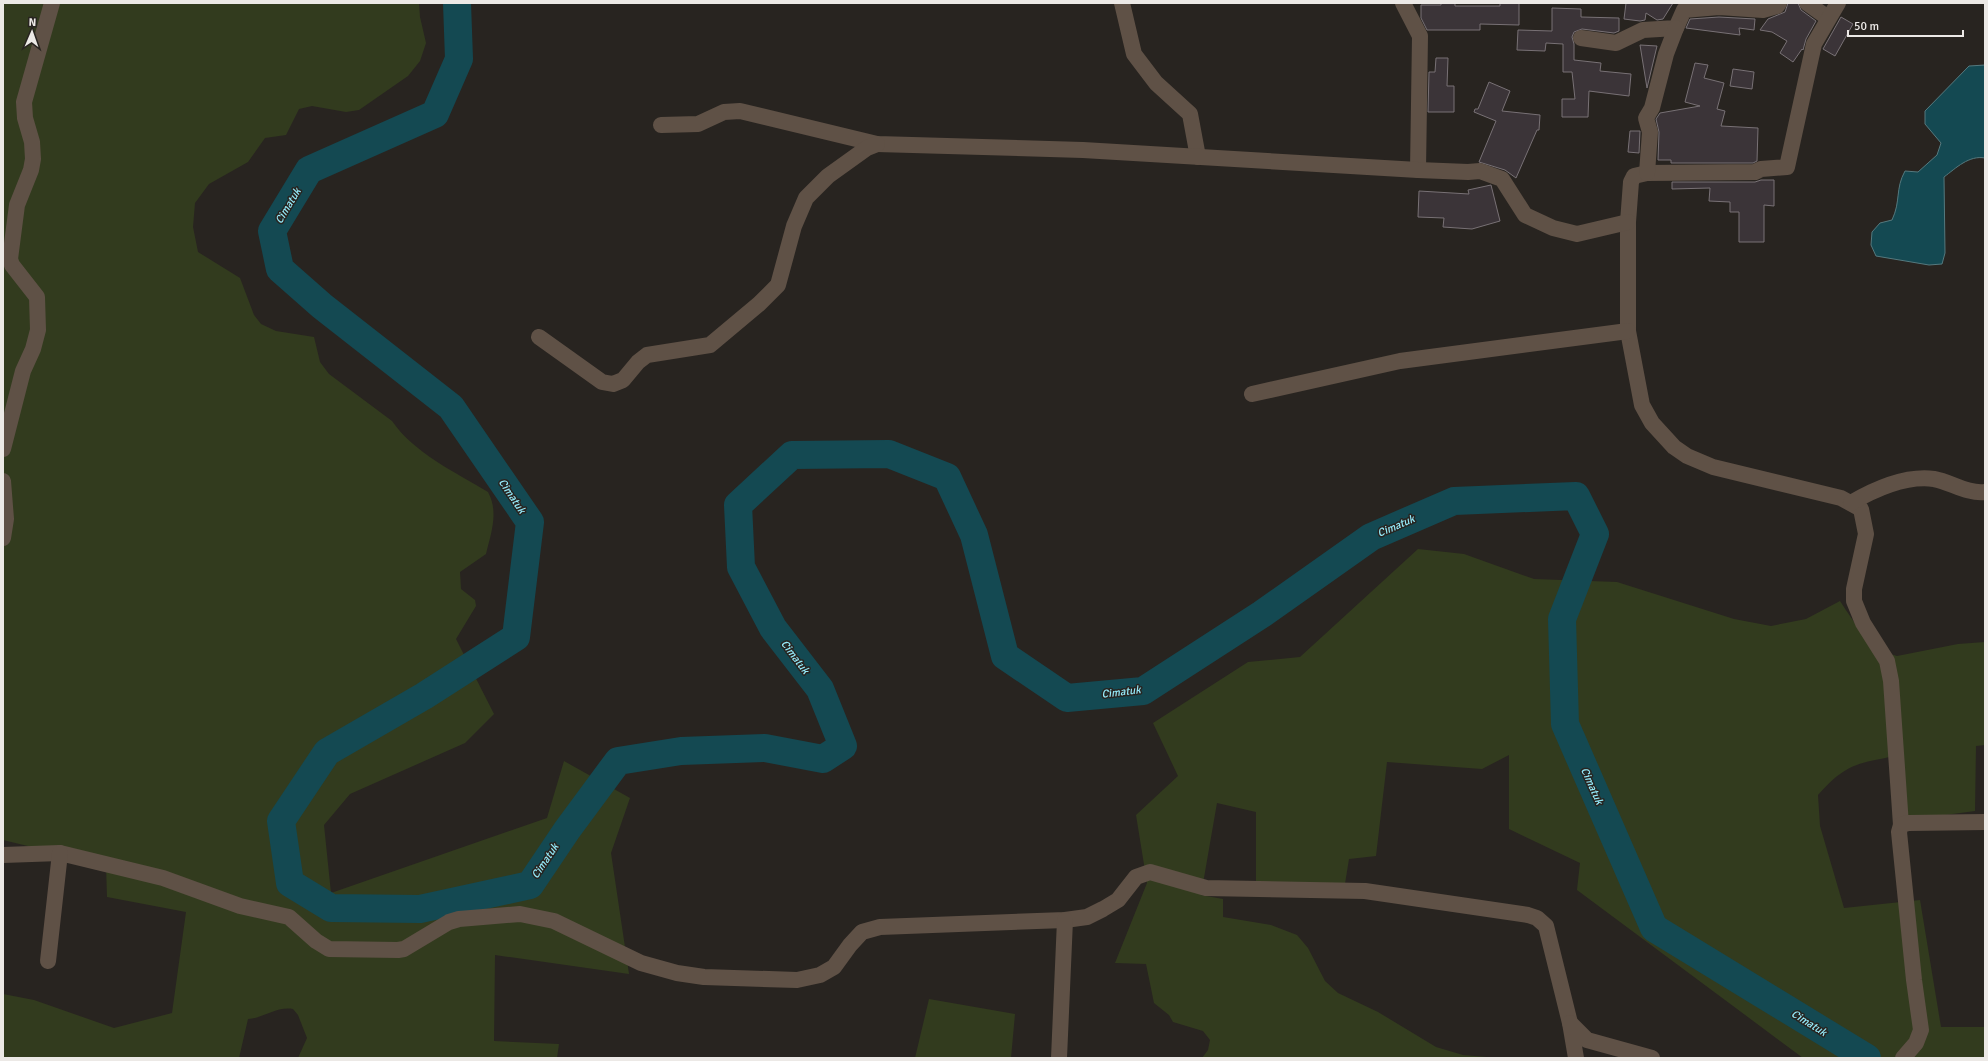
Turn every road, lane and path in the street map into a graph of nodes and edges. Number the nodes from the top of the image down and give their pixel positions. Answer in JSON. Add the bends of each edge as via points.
{"nodes":[{"id":1,"x":52,"y":3,"type":"edge"},
{"id":2,"x":1122,"y":3,"type":"edge"},
{"id":3,"x":1404,"y":3,"type":"edge"},
{"id":4,"x":1779,"y":3,"type":"edge"},
{"id":5,"x":1807,"y":3,"type":"edge"},
{"id":6,"x":1838,"y":3,"type":"edge"},
{"id":7,"x":1828,"y":18,"type":"junction"},
{"id":8,"x":1676,"y":28,"type":"junction"},
{"id":9,"x":1581,"y":38,"type":"dead end"},
{"id":10,"x":661,"y":125,"type":"dead end"},
{"id":11,"x":877,"y":144,"type":"junction"},
{"id":12,"x":1198,"y":157,"type":"junction"},
{"id":13,"x":1418,"y":170,"type":"junction"},
{"id":14,"x":1647,"y":173,"type":"junction"},
{"id":15,"x":1628,"y":222,"type":"junction"},
{"id":16,"x":1628,"y":331,"type":"junction"},
{"id":17,"x":539,"y":337,"type":"dead end"},
{"id":18,"x":1252,"y":394,"type":"dead end"},
{"id":19,"x":3,"y":449,"type":"edge"},
{"id":20,"x":3,"y":480,"type":"edge"},
{"id":21,"x":1985,"y":492,"type":"edge"},
{"id":22,"x":1851,"y":503,"type":"junction"},
{"id":23,"x":3,"y":538,"type":"edge"},
{"id":24,"x":1985,"y":822,"type":"edge"},
{"id":25,"x":1901,"y":825,"type":"junction"},
{"id":26,"x":60,"y":853,"type":"junction"},
{"id":27,"x":3,"y":855,"type":"edge"},
{"id":28,"x":1065,"y":920,"type":"junction"},
{"id":29,"x":48,"y":961,"type":"dead end"},
{"id":30,"x":1570,"y":1023,"type":"junction"},
{"id":31,"x":1059,"y":1058,"type":"edge"},
{"id":32,"x":1576,"y":1058,"type":"edge"},
{"id":33,"x":1652,"y":1058,"type":"edge"},
{"id":34,"x":1903,"y":1058,"type":"edge"}],
"edges":[{"from":1,"to":19,"type":"street","via":[[24,102],[33,159],[17,205],[10,259],[36,297],[38,330],[23,371]]},
{"from":2,"to":12,"type":"street","via":[[1134,54],[1156,83],[1190,114]]},
{"from":3,"to":13,"type":"street","via":[[1420,36]]},
{"from":4,"to":8,"type":"street","via":[[1777,6],[1762,10],[1719,7],[1684,10]]},
{"from":5,"to":7,"type":"street"},
{"from":6,"to":7,"type":"street"},
{"from":7,"to":14,"type":"street","via":[[1814,44],[1787,167],[1761,169],[1755,172]]},
{"from":8,"to":9,"type":"street","via":[[1643,30],[1616,43]]},
{"from":8,"to":14,"type":"street","via":[[1666,54],[1652,108],[1646,118],[1650,132]]},
{"from":10,"to":11,"type":"street","via":[[698,124],[724,112],[740,111]]},
{"from":11,"to":12,"type":"street","via":[[1083,150]]},
{"from":11,"to":17,"type":"street","via":[[867,148],[828,176],[806,198],[794,226],[778,285],[760,304],[710,345],[647,355],[623,380],[613,384],[602,382]]},
{"from":12,"to":13,"type":"street"},
{"from":13,"to":15,"type":"street","via":[[1480,171],[1502,179],[1525,215],[1553,228],[1577,234]]},
{"from":14,"to":15,"type":"street","via":[[1634,176],[1630,182]]},
{"from":15,"to":16,"type":"street"},
{"from":16,"to":18,"type":"street","via":[[1400,360]]},
{"from":16,"to":22,"type":"street","via":[[1642,405],[1652,423],[1674,447],[1687,456],[1714,467],[1841,498]]},
{"from":20,"to":23,"type":"street","via":[[6,520]]},
{"from":21,"to":22,"type":"street","via":[[1977,493],[1934,479],[1916,479],[1877,488]]},
{"from":22,"to":25,"type":"street","via":[[1861,510],[1866,534],[1854,589],[1854,601],[1863,623],[1887,661],[1891,681]]},
{"from":24,"to":25,"type":"street","via":[[1908,822]]},
{"from":25,"to":34,"type":"street","via":[[1899,832],[1921,1030],[1916,1043]]},
{"from":26,"to":27,"type":"street"},
{"from":26,"to":28,"type":"street","via":[[163,878],[240,906],[289,917],[329,949],[404,949],[458,919],[520,914],[554,921],[641,963],[704,977],[797,980],[820,975],[834,967],[862,932],[880,927]]},
{"from":26,"to":29,"type":"street"},
{"from":28,"to":30,"type":"street","via":[[1087,916],[1103,909],[1118,900],[1136,877],[1150,872],[1206,888],[1365,891],[1528,915],[1537,918],[1546,926]]},
{"from":28,"to":31,"type":"street"},
{"from":30,"to":32,"type":"street"},
{"from":30,"to":33,"type":"street","via":[[1587,1040]]}]}
